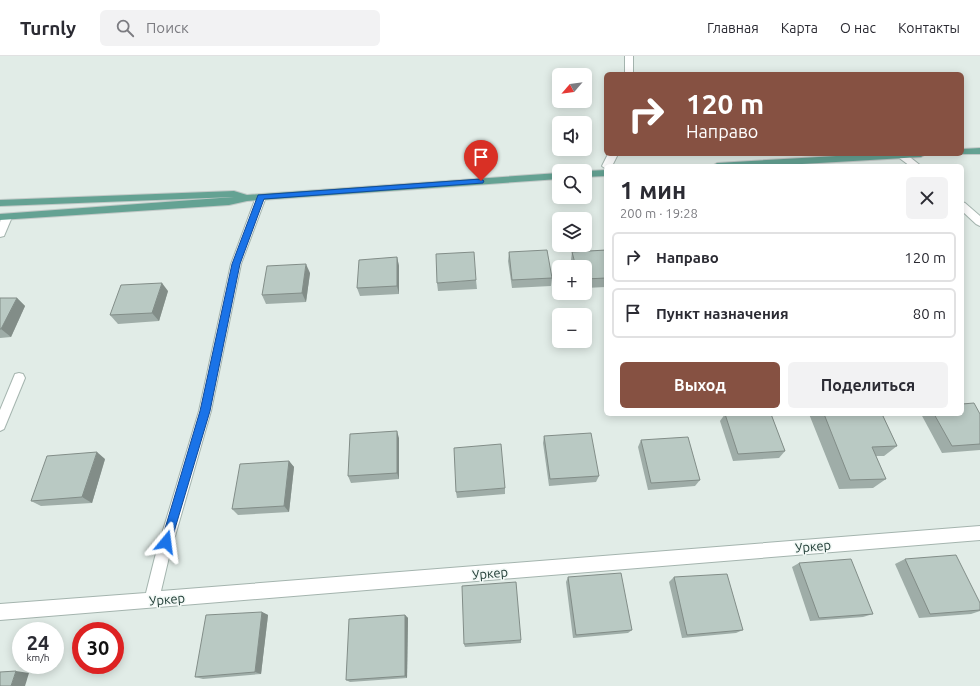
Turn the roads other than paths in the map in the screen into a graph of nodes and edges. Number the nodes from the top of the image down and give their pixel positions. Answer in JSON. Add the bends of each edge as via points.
{"nodes":[{"id":1,"x":629,"y":56,"type":"edge"},
{"id":2,"x":630,"y":72,"type":"edge"},
{"id":3,"x":980,"y":151,"type":"edge"},
{"id":4,"x":964,"y":152,"type":"edge"},
{"id":5,"x":884,"y":156,"type":"edge"},
{"id":6,"x":902,"y":156,"type":"edge"},
{"id":7,"x":750,"y":164,"type":"edge"},
{"id":8,"x":913,"y":164,"type":"edge"},
{"id":9,"x":604,"y":170,"type":"edge"},
{"id":10,"x":592,"y":173,"type":"edge"},
{"id":11,"x":552,"y":176,"type":"edge"},
{"id":12,"x":261,"y":197,"type":"junction"},
{"id":13,"x":248,"y":198,"type":"junction"},
{"id":14,"x":0,"y":203,"type":"edge"},
{"id":15,"x":964,"y":207,"type":"edge"},
{"id":16,"x":3,"y":217,"type":"edge"},
{"id":17,"x":980,"y":222,"type":"edge"},
{"id":18,"x":0,"y":233,"type":"edge"},
{"id":19,"x":19,"y":378,"type":"dead end"},
{"id":20,"x":0,"y":425,"type":"edge"},
{"id":21,"x":980,"y":533,"type":"edge"},
{"id":22,"x":152,"y":600,"type":"junction"},
{"id":23,"x":0,"y":612,"type":"edge"}],
"edges":[{"from":1,"to":2,"type":"street"},
{"from":3,"to":4,"type":"main road"},
{"from":5,"to":7,"type":"main road"},
{"from":6,"to":8,"type":"street"},
{"from":9,"to":10,"type":"main road"},
{"from":11,"to":12,"type":"main road"},
{"from":12,"to":13,"type":"main road"},
{"from":12,"to":22,"type":"street","via":[[236,264],[205,411]]},
{"from":13,"to":14,"type":"main road","via":[[234,194]]},
{"from":13,"to":16,"type":"main road","via":[[230,202]]},
{"from":15,"to":17,"type":"street"},
{"from":16,"to":18,"type":"street"},
{"from":19,"to":20,"type":"street"},
{"from":21,"to":22,"type":"street","name":"Уркер"},
{"from":22,"to":23,"type":"street","name":"Уркер"}]}
